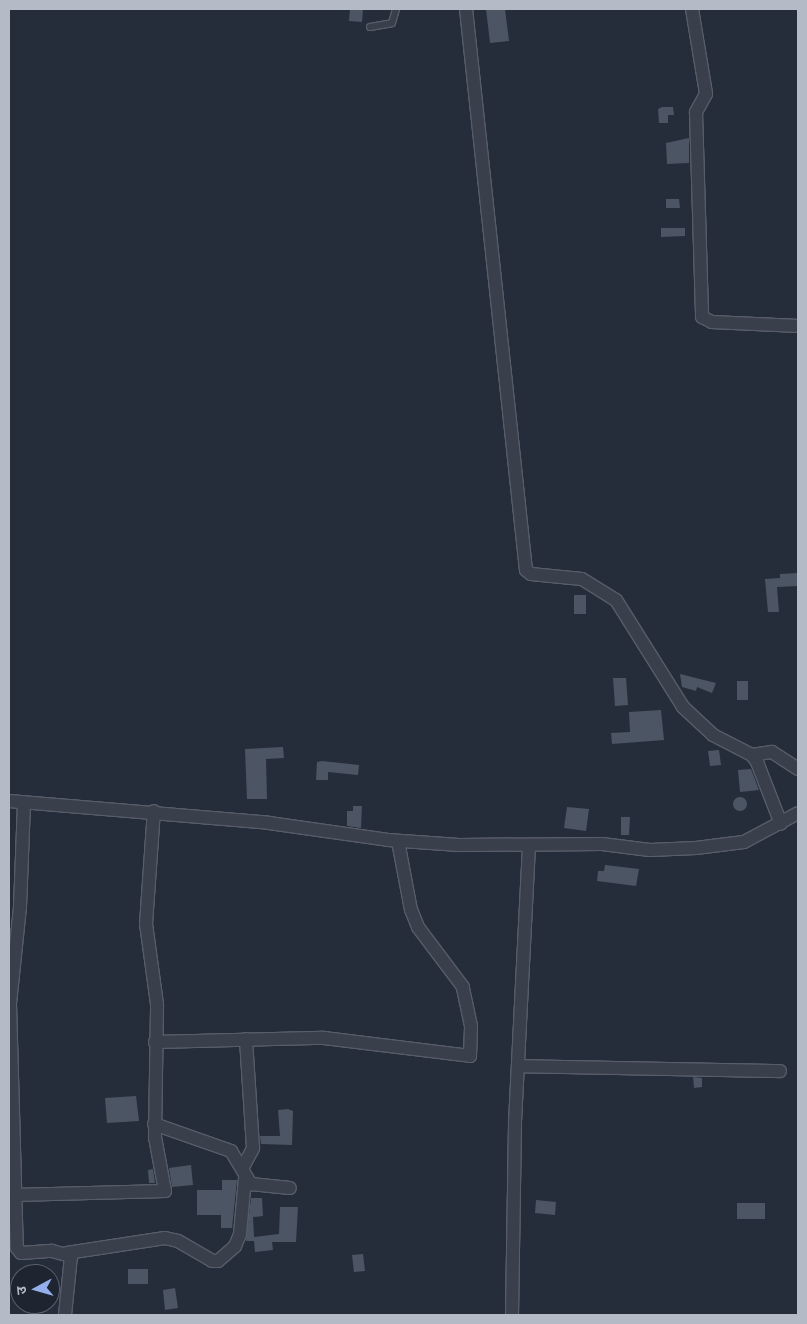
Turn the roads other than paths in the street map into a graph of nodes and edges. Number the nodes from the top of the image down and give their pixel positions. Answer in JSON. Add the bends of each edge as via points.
{"nodes":[{"id":1,"x":396,"y":9,"type":"edge"},
{"id":2,"x":466,"y":9,"type":"edge"},
{"id":3,"x":692,"y":9,"type":"edge"},
{"id":4,"x":370,"y":27,"type":"dead end"},
{"id":5,"x":798,"y":326,"type":"edge"},
{"id":6,"x":752,"y":755,"type":"junction"},
{"id":7,"x":798,"y":769,"type":"edge"},
{"id":8,"x":9,"y":801,"type":"edge"},
{"id":9,"x":24,"y":803,"type":"junction"},
{"id":10,"x":154,"y":811,"type":"junction"},
{"id":11,"x":798,"y":814,"type":"edge"},
{"id":12,"x":781,"y":824,"type":"junction"},
{"id":13,"x":398,"y":841,"type":"junction"},
{"id":14,"x":530,"y":845,"type":"junction"},
{"id":15,"x":246,"y":1038,"type":"junction"},
{"id":16,"x":155,"y":1042,"type":"junction"},
{"id":17,"x":518,"y":1066,"type":"junction"},
{"id":18,"x":780,"y":1071,"type":"dead end"},
{"id":19,"x":154,"y":1124,"type":"junction"},
{"id":20,"x":244,"y":1174,"type":"junction"},
{"id":21,"x":290,"y":1188,"type":"dead end"},
{"id":22,"x":15,"y":1195,"type":"junction"},
{"id":23,"x":13,"y":1253,"type":"edge"},
{"id":24,"x":67,"y":1253,"type":"junction"},
{"id":25,"x":65,"y":1315,"type":"edge"},
{"id":26,"x":512,"y":1315,"type":"edge"}],
"edges":[{"from":1,"to":4,"type":"lane","via":[[392,24]]},
{"from":2,"to":6,"type":"street","via":[[526,570],[530,574],[582,579],[607,592],[644,640],[683,707],[713,735]]},
{"from":3,"to":5,"type":"street","via":[[706,94],[696,112],[702,317],[712,322]]},
{"from":6,"to":7,"type":"street","via":[[772,752]]},
{"from":6,"to":12,"type":"street"},
{"from":8,"to":9,"type":"street"},
{"from":9,"to":10,"type":"street"},
{"from":9,"to":22,"type":"street","via":[[20,908],[10,1004]]},
{"from":10,"to":13,"type":"street"},
{"from":10,"to":16,"type":"street","via":[[146,924],[156,1004]]},
{"from":11,"to":12,"type":"street"},
{"from":12,"to":14,"type":"street","via":[[744,842],[696,848]]},
{"from":13,"to":14,"type":"street"},
{"from":13,"to":15,"type":"street","via":[[410,910],[418,927],[463,987],[471,1026],[470,1056],[324,1038]]},
{"from":14,"to":17,"type":"street"},
{"from":15,"to":16,"type":"street"},
{"from":15,"to":20,"type":"street","via":[[253,1148]]},
{"from":16,"to":19,"type":"street"},
{"from":17,"to":18,"type":"street"},
{"from":17,"to":26,"type":"street"},
{"from":19,"to":20,"type":"street","via":[[231,1151]]},
{"from":19,"to":22,"type":"street","via":[[155,1144],[165,1179],[163,1193],[133,1190]]},
{"from":20,"to":21,"type":"street","via":[[257,1186]]},
{"from":20,"to":24,"type":"street","via":[[240,1234],[235,1246],[218,1261],[212,1261],[178,1241],[164,1238]]},
{"from":22,"to":23,"type":"street"},
{"from":23,"to":24,"type":"street"},
{"from":24,"to":25,"type":"street","via":[[73,1262]]}]}
